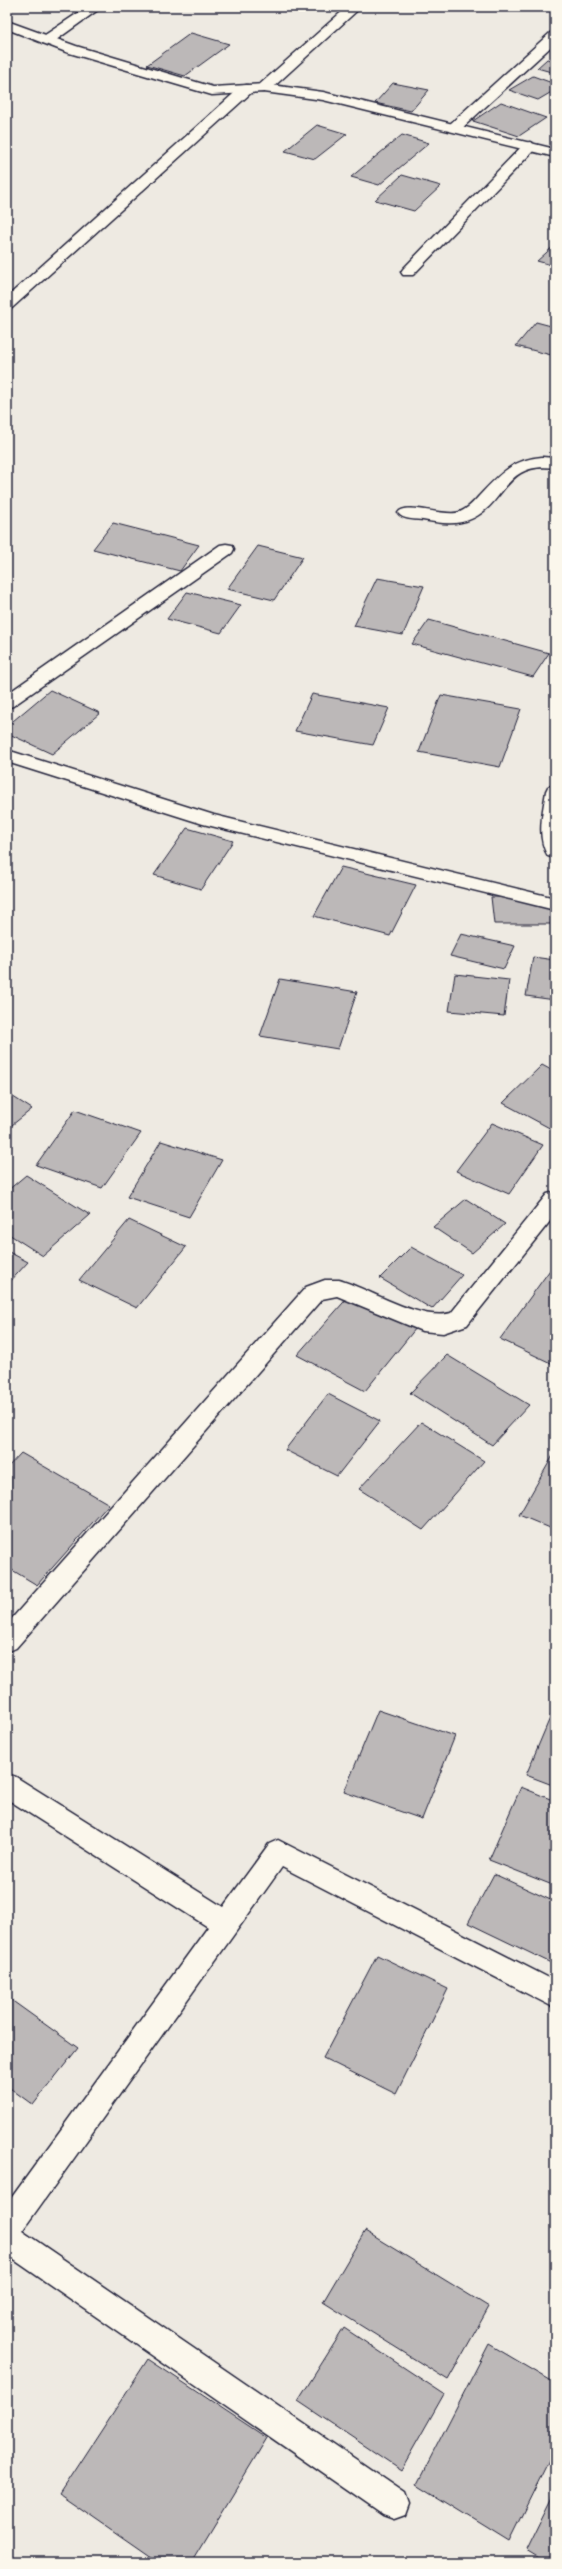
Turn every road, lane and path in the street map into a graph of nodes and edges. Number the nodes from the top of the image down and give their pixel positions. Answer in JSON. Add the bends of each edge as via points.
{"nodes":[{"id":1,"x":96,"y":7,"type":"edge"},
{"id":2,"x":355,"y":7,"type":"edge"},
{"id":3,"x":7,"y":24,"type":"edge"},
{"id":4,"x":555,"y":36,"type":"edge"},
{"id":5,"x":47,"y":40,"type":"junction"},
{"id":6,"x":264,"y":88,"type":"junction"},
{"id":7,"x":247,"y":89,"type":"junction"},
{"id":8,"x":455,"y":128,"type":"junction"},
{"id":9,"x":530,"y":146,"type":"junction"},
{"id":10,"x":555,"y":152,"type":"edge"},
{"id":11,"x":408,"y":272,"type":"dead end"},
{"id":12,"x":7,"y":305,"type":"edge"},
{"id":13,"x":555,"y":463,"type":"edge"},
{"id":14,"x":406,"y":513,"type":"dead end"},
{"id":15,"x":226,"y":549,"type":"dead end"},
{"id":16,"x":7,"y":702,"type":"edge"},
{"id":17,"x":7,"y":756,"type":"edge"},
{"id":18,"x":555,"y":791,"type":"edge"},
{"id":19,"x":555,"y":852,"type":"edge"},
{"id":20,"x":555,"y":904,"type":"edge"},
{"id":21,"x":555,"y":1200,"type":"edge"},
{"id":22,"x":7,"y":1641,"type":"edge"},
{"id":23,"x":7,"y":1785,"type":"edge"},
{"id":24,"x":226,"y":1924,"type":"junction"},
{"id":25,"x":555,"y":1995,"type":"edge"},
{"id":26,"x":7,"y":2228,"type":"edge"},
{"id":27,"x":7,"y":2238,"type":"edge"},
{"id":28,"x":394,"y":2504,"type":"dead end"}],
"edges":[{"from":1,"to":5,"type":"street"},
{"from":2,"to":6,"type":"street"},
{"from":3,"to":5,"type":"street"},
{"from":4,"to":8,"type":"street"},
{"from":5,"to":7,"type":"street","via":[[212,91]]},
{"from":6,"to":7,"type":"street"},
{"from":6,"to":8,"type":"street","via":[[323,96]]},
{"from":7,"to":12,"type":"street"},
{"from":8,"to":9,"type":"street"},
{"from":9,"to":10,"type":"street"},
{"from":9,"to":11,"type":"street"},
{"from":13,"to":14,"type":"street","via":[[544,460],[520,464],[473,512],[462,517]]},
{"from":15,"to":16,"type":"street"},
{"from":17,"to":20,"type":"street","via":[[210,820]]},
{"from":18,"to":19,"type":"street","via":[[550,829]]},
{"from":21,"to":22,"type":"street","via":[[459,1319],[443,1324],[422,1322],[339,1288],[325,1288],[314,1293]]},
{"from":23,"to":24,"type":"street"},
{"from":24,"to":25,"type":"street","via":[[278,1852]]},
{"from":24,"to":26,"type":"street"},
{"from":27,"to":28,"type":"street"}]}
